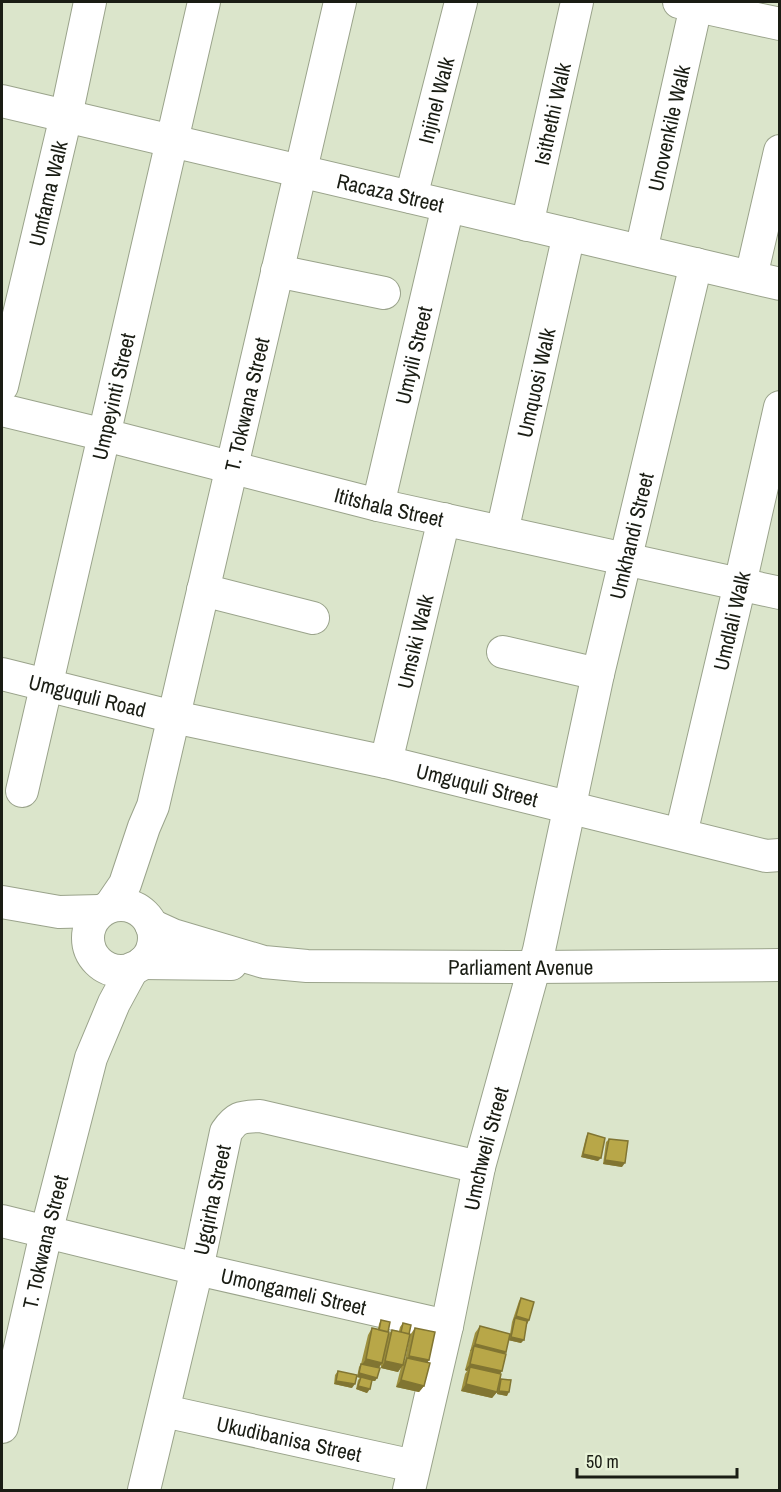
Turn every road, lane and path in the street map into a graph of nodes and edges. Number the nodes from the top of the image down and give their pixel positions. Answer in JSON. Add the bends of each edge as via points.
{"nodes":[{"id":1,"x":90,"y":2,"type":"edge"},
{"id":2,"x":204,"y":2,"type":"edge"},
{"id":3,"x":340,"y":2,"type":"edge"},
{"id":4,"x":461,"y":2,"type":"edge"},
{"id":5,"x":577,"y":2,"type":"edge"},
{"id":6,"x":688,"y":4,"type":"edge"},
{"id":7,"x":780,"y":24,"type":"edge"},
{"id":8,"x":2,"y":101,"type":"edge"},
{"id":9,"x":66,"y":116,"type":"junction"},
{"id":10,"x":173,"y":141,"type":"junction"},
{"id":11,"x":780,"y":151,"type":"edge"},
{"id":12,"x":301,"y":171,"type":"junction"},
{"id":13,"x":411,"y":197,"type":"junction"},
{"id":14,"x":448,"y":206,"type":"junction"},
{"id":15,"x":527,"y":225,"type":"junction"},
{"id":16,"x":569,"y":234,"type":"junction"},
{"id":17,"x":642,"y":252,"type":"junction"},
{"id":18,"x":696,"y":264,"type":"junction"},
{"id":19,"x":277,"y":271,"type":"junction"},
{"id":20,"x":765,"y":281,"type":"edge"},
{"id":21,"x":384,"y":293,"type":"dead end"},
{"id":22,"x":2,"y":386,"type":"edge"},
{"id":23,"x":780,"y":408,"type":"edge"},
{"id":24,"x":2,"y":410,"type":"edge"},
{"id":25,"x":105,"y":435,"type":"junction"},
{"id":26,"x":232,"y":467,"type":"junction"},
{"id":27,"x":378,"y":504,"type":"junction"},
{"id":28,"x":444,"y":519,"type":"junction"},
{"id":29,"x":502,"y":532,"type":"junction"},
{"id":30,"x":626,"y":559,"type":"junction"},
{"id":31,"x":740,"y":584,"type":"junction"},
{"id":32,"x":203,"y":590,"type":"junction"},
{"id":33,"x":780,"y":593,"type":"edge"},
{"id":34,"x":314,"y":618,"type":"dead end"},
{"id":35,"x":503,"y":652,"type":"dead end"},
{"id":36,"x":2,"y":674,"type":"edge"},
{"id":37,"x":598,"y":674,"type":"junction"},
{"id":38,"x":47,"y":685,"type":"junction"},
{"id":39,"x":174,"y":717,"type":"junction"},
{"id":40,"x":387,"y":762,"type":"junction"},
{"id":41,"x":22,"y":791,"type":"dead end"},
{"id":42,"x":153,"y":806,"type":"junction"},
{"id":43,"x":569,"y":808,"type":"junction"},
{"id":44,"x":681,"y":834,"type":"junction"},
{"id":45,"x":780,"y":855,"type":"edge"},
{"id":46,"x":2,"y":902,"type":"edge"},
{"id":47,"x":105,"y":909,"type":"junction"},
{"id":48,"x":2,"y":915,"type":"edge"},
{"id":49,"x":149,"y":921,"type":"junction"},
{"id":50,"x":92,"y":954,"type":"junction"},
{"id":51,"x":264,"y":962,"type":"junction"},
{"id":52,"x":780,"y":965,"type":"edge"},
{"id":53,"x":138,"y":966,"type":"junction"},
{"id":54,"x":534,"y":967,"type":"junction"},
{"id":55,"x":91,"y":1058,"type":"junction"},
{"id":56,"x":479,"y":1167,"type":"junction"},
{"id":57,"x":2,"y":1221,"type":"edge"},
{"id":58,"x":46,"y":1233,"type":"junction"},
{"id":59,"x":196,"y":1269,"type":"junction"},
{"id":60,"x":447,"y":1326,"type":"junction"},
{"id":61,"x":164,"y":1412,"type":"junction"},
{"id":62,"x":2,"y":1427,"type":"edge"},
{"id":63,"x":411,"y":1478,"type":"edge"},
{"id":64,"x":144,"y":1491,"type":"edge"}],
"edges":[{"from":1,"to":9,"type":"street","name":"Umfama Walk"},
{"from":2,"to":10,"type":"street","name":"Umpeyinti Street"},
{"from":3,"to":12,"type":"street","name":"T. Tokwana Street"},
{"from":4,"to":13,"type":"street","name":"Injinel Walk"},
{"from":5,"to":15,"type":"street","name":"Isithethi Walk"},
{"from":6,"to":7,"type":"street"},
{"from":6,"to":17,"type":"street","name":"Unovenkile Walk"},
{"from":8,"to":9,"type":"street","name":"Racaza Street"},
{"from":9,"to":10,"type":"street","name":"Racaza Street"},
{"from":9,"to":22,"type":"street","name":"Umfama Walk"},
{"from":10,"to":12,"type":"street","name":"Racaza Street"},
{"from":10,"to":25,"type":"street","name":"Umpeyinti Street"},
{"from":11,"to":20,"type":"street"},
{"from":12,"to":13,"type":"street","name":"Racaza Street"},
{"from":12,"to":19,"type":"street","name":"T. Tokwana Street"},
{"from":13,"to":14,"type":"street","name":"Racaza Street"},
{"from":14,"to":15,"type":"street","name":"Racaza Street"},
{"from":14,"to":27,"type":"street","name":"Umyili Street"},
{"from":15,"to":16,"type":"street","name":"Racaza Street"},
{"from":16,"to":17,"type":"street","name":"Racaza Street"},
{"from":16,"to":29,"type":"street","name":"Umquosi Walk"},
{"from":17,"to":18,"type":"street","name":"Racaza Street"},
{"from":18,"to":20,"type":"street","name":"Racaza Street"},
{"from":18,"to":30,"type":"street","name":"Umkhandi Street"},
{"from":19,"to":21,"type":"street"},
{"from":19,"to":26,"type":"street","name":"T. Tokwana Street"},
{"from":23,"to":31,"type":"street","name":"Umdlali Walk"},
{"from":24,"to":25,"type":"street","name":"Ititshala Street"},
{"from":25,"to":26,"type":"street","name":"Ititshala Street"},
{"from":25,"to":38,"type":"street","name":"Umpeyinti Street"},
{"from":26,"to":27,"type":"street","name":"Ititshala Street"},
{"from":26,"to":32,"type":"street","name":"T. Tokwana Street"},
{"from":27,"to":28,"type":"street","name":"Ititshala Street"},
{"from":28,"to":29,"type":"street","name":"Ititshala Street"},
{"from":28,"to":40,"type":"street","name":"Umsiki Walk"},
{"from":29,"to":30,"type":"street","name":"Ititshala Street"},
{"from":30,"to":31,"type":"street","name":"Ititshala Street"},
{"from":30,"to":37,"type":"street","name":"Umkhandi Street"},
{"from":31,"to":33,"type":"street","name":"Ititshala Street"},
{"from":31,"to":44,"type":"street","name":"Umdlali Walk"},
{"from":32,"to":34,"type":"street"},
{"from":32,"to":39,"type":"street","name":"T. Tokwana Street"},
{"from":35,"to":37,"type":"street"},
{"from":36,"to":38,"type":"street","name":"Umguquli Road"},
{"from":37,"to":43,"type":"street","name":"Umkhandi Street"},
{"from":38,"to":39,"type":"street","name":"Umguquli Road"},
{"from":38,"to":41,"type":"street","name":"Umpeyinti Street"},
{"from":39,"to":40,"type":"street","name":"Umguquli Street"},
{"from":39,"to":42,"type":"street","name":"T. Tokwana Street"},
{"from":40,"to":43,"type":"street","name":"Umguquli Street"},
{"from":42,"to":47,"type":"street","name":"T. Tokwana Street","via":[[125,884]]},
{"from":42,"to":49,"type":"street","name":"T. Tokwana Street","via":[[146,893]]},
{"from":43,"to":44,"type":"street","name":"Umguquli Street"},
{"from":43,"to":54,"type":"street","name":"Umchweli Street"},
{"from":44,"to":45,"type":"street","name":"Umguquli Street","via":[[766,856]]},
{"from":46,"to":47,"type":"street","via":[[59,912]]},
{"from":47,"to":49,"type":"street","via":[[120,904],[130,906]]},
{"from":47,"to":50,"type":"street","via":[[93,919],[89,929]]},
{"from":48,"to":50,"type":"street","via":[[52,930]]},
{"from":49,"to":51,"type":"street","name":"Parliament Avenue","via":[[173,935]]},
{"from":49,"to":53,"type":"street","via":[[152,949]]},
{"from":50,"to":53,"type":"street","via":[[112,970]]},
{"from":50,"to":55,"type":"street","name":"T. Tokwana Street"},
{"from":51,"to":53,"type":"street","name":"Parliament Avenue"},
{"from":51,"to":54,"type":"street","name":"Parliament Avenue","via":[[307,966]]},
{"from":52,"to":54,"type":"street","name":"Parliament Avenue"},
{"from":53,"to":55,"type":"street","name":"T. Tokwana Street","via":[[114,1003]]},
{"from":54,"to":56,"type":"street","name":"Umchweli Street"},
{"from":55,"to":58,"type":"street","name":"T. Tokwana Street"},
{"from":56,"to":59,"type":"street","name":"Ugqirha Street","via":[[260,1116],[241,1117],[226,1132]]},
{"from":56,"to":60,"type":"street","name":"Umchweli Street"},
{"from":57,"to":58,"type":"street","name":"Umongameli Street"},
{"from":58,"to":59,"type":"street","name":"Umongameli Street"},
{"from":58,"to":62,"type":"street","name":"T. Tokwana Street"},
{"from":59,"to":60,"type":"street","name":"Umongameli Street"},
{"from":59,"to":61,"type":"street","name":"Ugqirha Street"},
{"from":60,"to":63,"type":"street","name":"Umchweli Street"},
{"from":61,"to":63,"type":"street","name":"Ukudibanisa Street"},
{"from":61,"to":64,"type":"street","name":"Ugqirha Street"}]}
